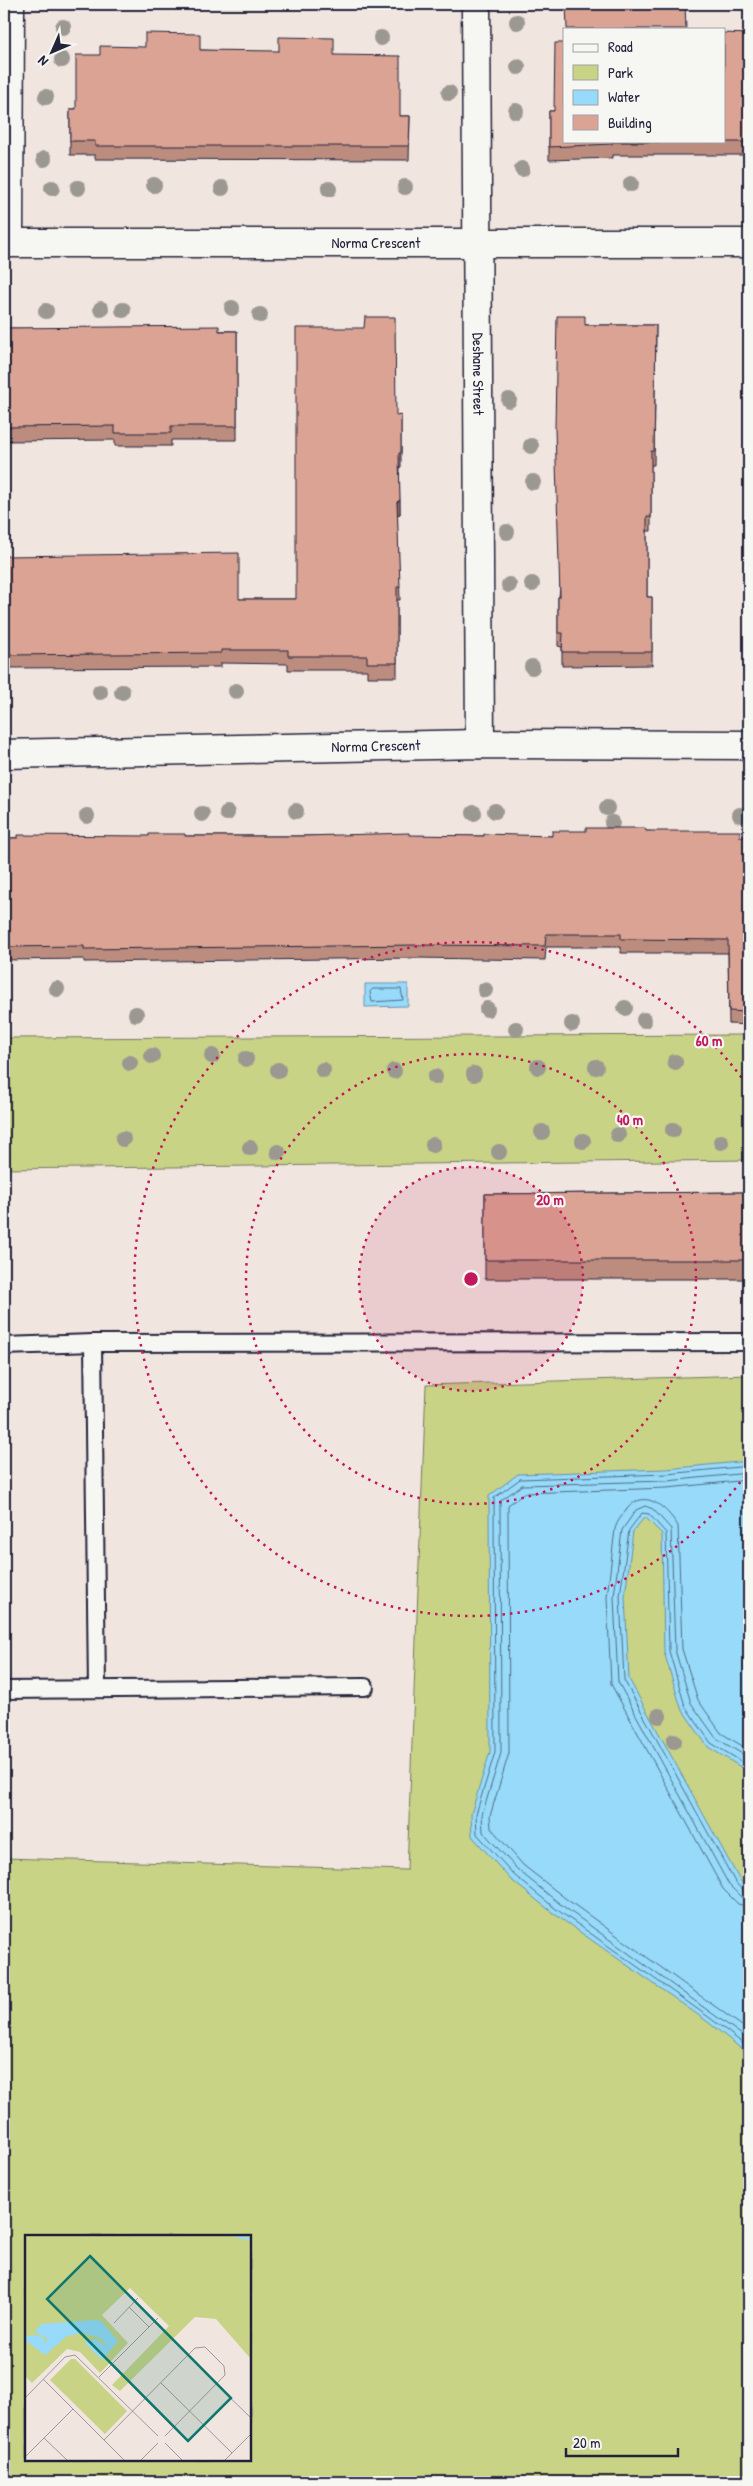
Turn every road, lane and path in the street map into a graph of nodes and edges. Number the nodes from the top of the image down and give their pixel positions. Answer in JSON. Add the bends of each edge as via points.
{"nodes":[{"id":1,"x":10,"y":4,"type":"edge"},
{"id":2,"x":476,"y":4,"type":"edge"},
{"id":3,"x":6,"y":243,"type":"edge"},
{"id":4,"x":476,"y":243,"type":"junction"},
{"id":5,"x":749,"y":243,"type":"edge"},
{"id":6,"x":480,"y":744,"type":"junction"},
{"id":7,"x":749,"y":745,"type":"edge"},
{"id":8,"x":4,"y":754,"type":"edge"},
{"id":9,"x":749,"y":1342,"type":"edge"},
{"id":10,"x":93,"y":1343,"type":"junction"},
{"id":11,"x":4,"y":1346,"type":"edge"},
{"id":12,"x":364,"y":1687,"type":"dead end"},
{"id":13,"x":97,"y":1689,"type":"junction"},
{"id":14,"x":4,"y":1690,"type":"edge"}],
"edges":[{"from":1,"to":3,"type":"street"},
{"from":2,"to":4,"type":"street","name":"Deshane Street"},
{"from":3,"to":4,"type":"street","name":"Norma Crescent"},
{"from":4,"to":5,"type":"street","name":"Norma Crescent"},
{"from":4,"to":6,"type":"street","name":"Deshane Street"},
{"from":6,"to":7,"type":"street","name":"Norma Crescent"},
{"from":6,"to":8,"type":"street","name":"Norma Crescent"},
{"from":9,"to":10,"type":"lane"},
{"from":10,"to":11,"type":"lane"},
{"from":10,"to":13,"type":"lane"},
{"from":12,"to":13,"type":"lane"},
{"from":13,"to":14,"type":"lane"}]}
